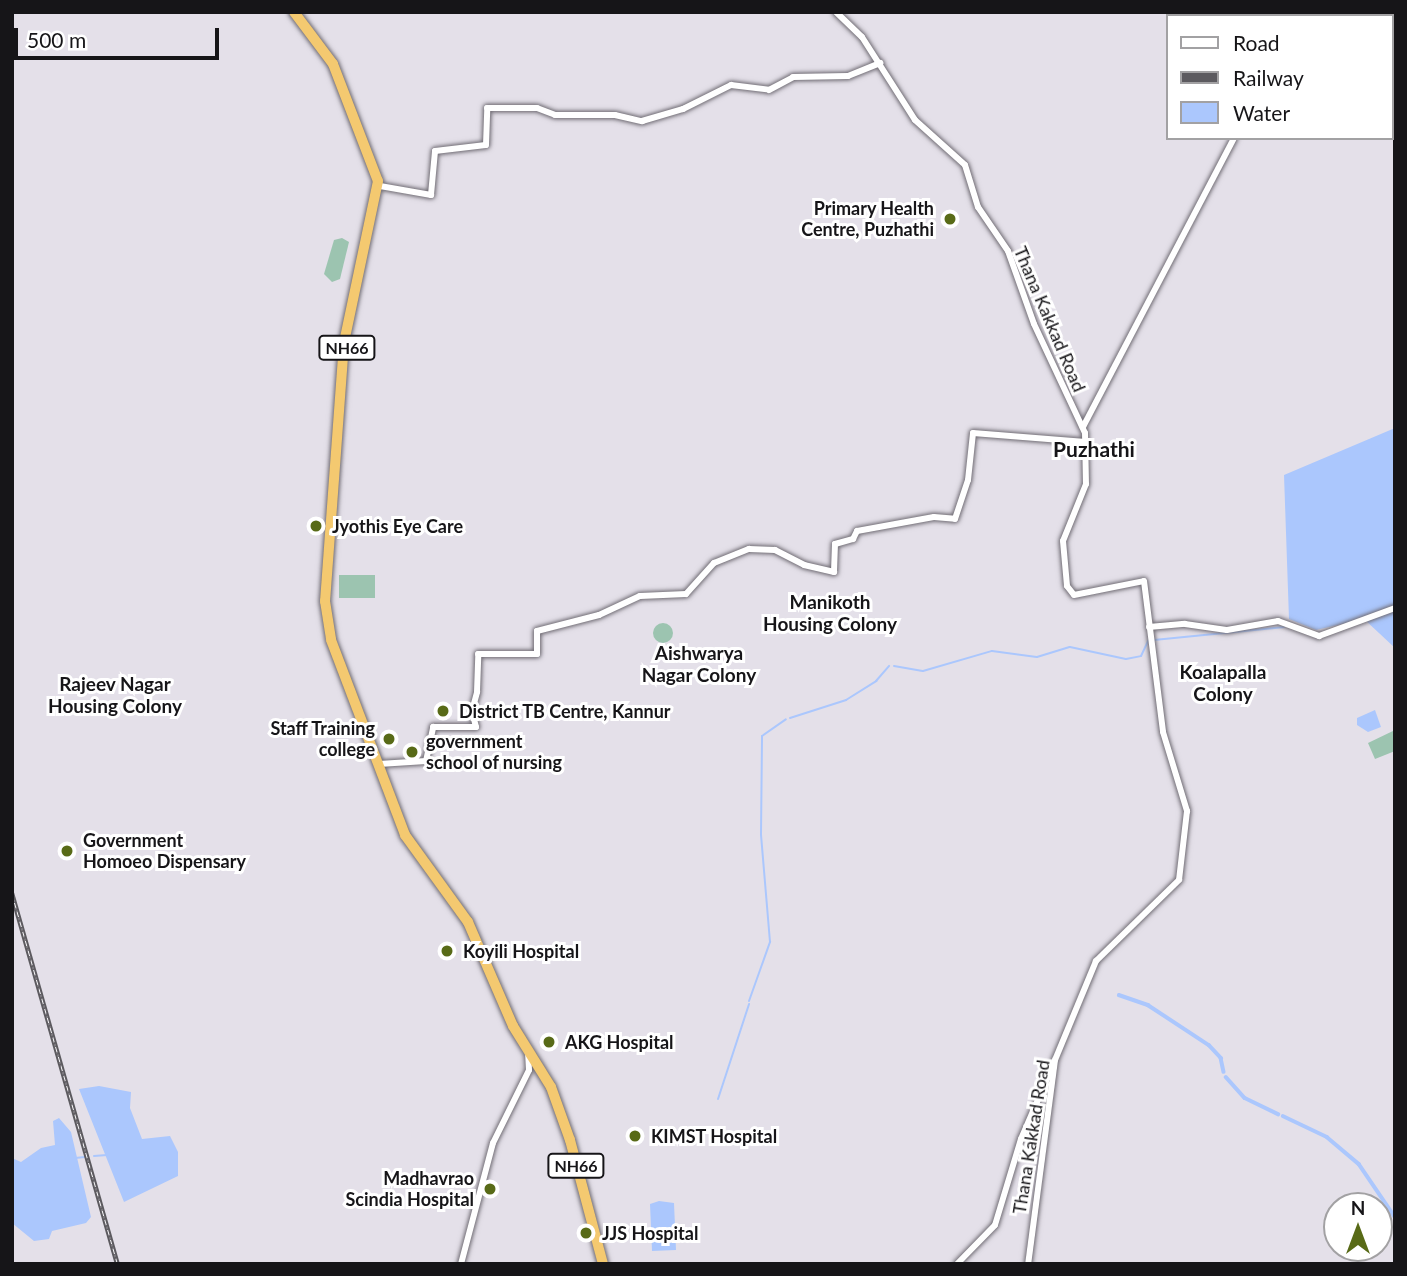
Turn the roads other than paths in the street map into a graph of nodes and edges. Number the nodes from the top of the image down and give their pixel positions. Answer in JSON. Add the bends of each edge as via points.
{"nodes":[{"id":1,"x":293,"y":12,"type":"edge"},
{"id":2,"x":836,"y":12,"type":"edge"},
{"id":3,"x":881,"y":63,"type":"junction"},
{"id":4,"x":1233,"y":140,"type":"edge"},
{"id":5,"x":379,"y":186,"type":"junction"},
{"id":6,"x":1083,"y":427,"type":"junction"},
{"id":7,"x":1086,"y":442,"type":"junction"},
{"id":8,"x":1395,"y":608,"type":"edge"},
{"id":9,"x":1149,"y":627,"type":"junction"},
{"id":10,"x":377,"y":765,"type":"junction"},
{"id":11,"x":527,"y":1051,"type":"junction"},
{"id":12,"x":1055,"y":1060,"type":"junction"},
{"id":13,"x":461,"y":1264,"type":"edge"},
{"id":14,"x":602,"y":1264,"type":"edge"},
{"id":15,"x":957,"y":1264,"type":"edge"},
{"id":16,"x":1028,"y":1264,"type":"edge"}],
"edges":[{"from":1,"to":5,"type":"highway","number":"NH66","via":[[332,64],[353,122],[377,164]]},
{"from":2,"to":3,"type":"main road","name":"Thana Kakkad Road"},
{"from":3,"to":5,"type":"main road","via":[[854,75],[793,77],[769,90],[731,85],[683,109],[642,121],[599,114],[555,115],[537,108],[487,108],[486,145],[435,151],[431,195]]},
{"from":3,"to":6,"type":"main road","name":"Thana Kakkad Road","via":[[915,120],[965,165],[978,207],[1008,251],[1034,324]]},
{"from":4,"to":6,"type":"main road"},
{"from":5,"to":10,"type":"highway","number":"NH66","via":[[345,332],[325,606],[338,659]]},
{"from":6,"to":7,"type":"main road","name":"Thana Kakkad Road"},
{"from":7,"to":9,"type":"main road","name":"Thana Kakkad Road","via":[[1086,484],[1063,541],[1069,591],[1074,595],[1142,579]]},
{"from":7,"to":10,"type":"main road","via":[[973,433],[968,480],[955,519],[934,517],[857,531],[853,539],[835,544],[834,572],[804,565],[775,550],[749,549],[715,563],[686,594],[639,596],[599,615],[537,631],[537,654],[478,654],[472,711],[477,727],[433,727],[426,761]]},
{"from":8,"to":9,"type":"main road","via":[[1319,636],[1273,621],[1227,630],[1185,624]]},
{"from":9,"to":12,"type":"main road","name":"Thana Kakkad Road","via":[[1163,732],[1187,811],[1183,870],[1174,887],[1096,961]]},
{"from":10,"to":11,"type":"highway","number":"NH66","via":[[402,836],[462,918]]},
{"from":11,"to":13,"type":"main road","via":[[529,1070],[487,1163]]},
{"from":11,"to":14,"type":"highway","number":"NH66","via":[[556,1106]]},
{"from":12,"to":15,"type":"main road","via":[[1021,1139],[995,1225]]},
{"from":12,"to":16,"type":"main road","name":"Thana Kakkad Road"}]}
